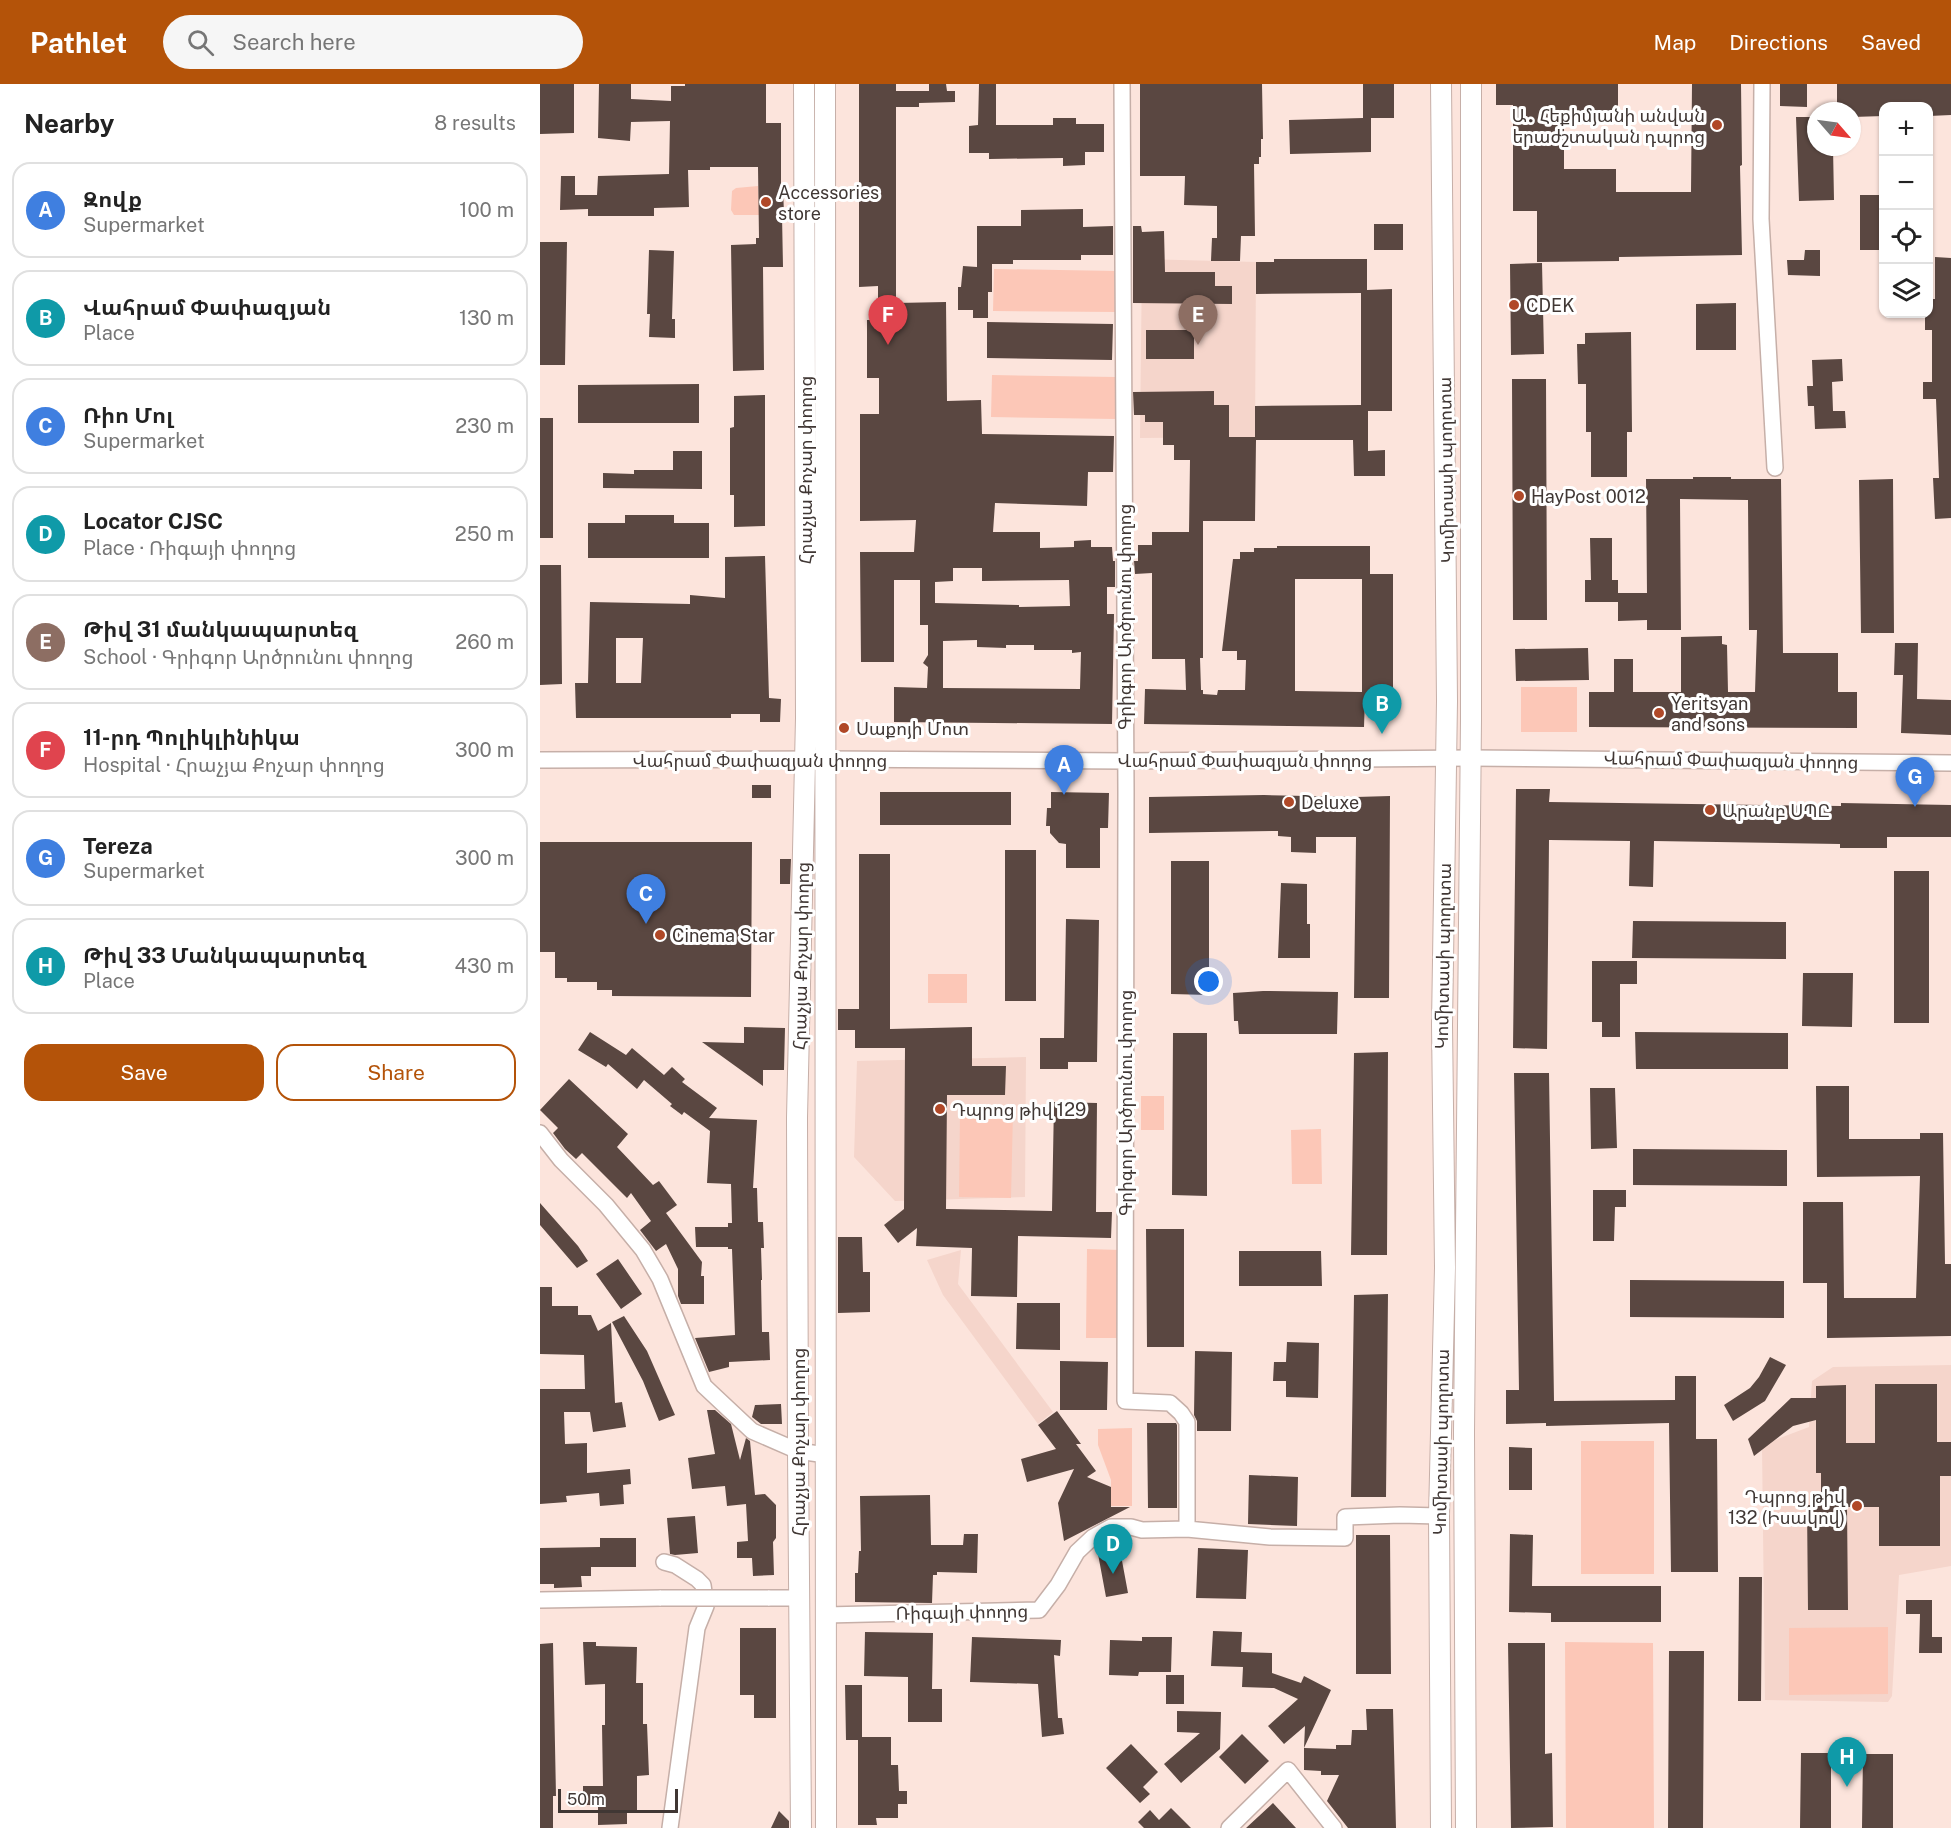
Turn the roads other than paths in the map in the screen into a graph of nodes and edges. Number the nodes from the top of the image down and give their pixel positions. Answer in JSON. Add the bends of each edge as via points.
{"nodes":[{"id":1,"x":804,"y":84,"type":"edge"},
{"id":2,"x":825,"y":84,"type":"edge"},
{"id":3,"x":1122,"y":84,"type":"edge"},
{"id":4,"x":1441,"y":84,"type":"edge"},
{"id":5,"x":1471,"y":84,"type":"edge"},
{"id":6,"x":1762,"y":84,"type":"edge"},
{"id":7,"x":1775,"y":468,"type":"dead end"},
{"id":8,"x":1471,"y":758,"type":"junction"},
{"id":9,"x":805,"y":759,"type":"junction"},
{"id":10,"x":825,"y":759,"type":"junction"},
{"id":11,"x":1445,"y":759,"type":"junction"},
{"id":12,"x":540,"y":760,"type":"edge"},
{"id":13,"x":1125,"y":761,"type":"junction"},
{"id":14,"x":1951,"y":763,"type":"edge"},
{"id":15,"x":540,"y":1133,"type":"edge"},
{"id":16,"x":798,"y":1451,"type":"junction"},
{"id":17,"x":826,"y":1455,"type":"junction"},
{"id":18,"x":1439,"y":1516,"type":"junction"},
{"id":19,"x":1187,"y":1529,"type":"junction"},
{"id":20,"x":664,"y":1562,"type":"dead end"},
{"id":21,"x":799,"y":1598,"type":"junction"},
{"id":22,"x":540,"y":1600,"type":"edge"},
{"id":23,"x":826,"y":1615,"type":"junction"},
{"id":24,"x":670,"y":1828,"type":"edge"},
{"id":25,"x":801,"y":1828,"type":"edge"},
{"id":26,"x":826,"y":1828,"type":"edge"},
{"id":27,"x":1229,"y":1828,"type":"edge"},
{"id":28,"x":1334,"y":1828,"type":"edge"},
{"id":29,"x":1441,"y":1828,"type":"edge"},
{"id":30,"x":1466,"y":1828,"type":"edge"}],
"edges":[{"from":1,"to":9,"type":"main road","name":"Հրաչյա Քոչար փողոց"},
{"from":2,"to":10,"type":"main road","name":"Հրաչյա Քոչար փողոց"},
{"from":3,"to":13,"type":"street","name":"Գրիգոր Արծրունու փողոց"},
{"from":4,"to":11,"type":"main road","name":"Կոմիտասի պողոտա"},
{"from":5,"to":8,"type":"main road","name":"Կոմիտասի պողոտա"},
{"from":6,"to":7,"type":"street","via":[[1761,219]]},
{"from":8,"to":11,"type":"street","name":"Վահրամ Փափազյան փողոց"},
{"from":8,"to":14,"type":"street","name":"Վահրամ Փափազյան փողոց"},
{"from":8,"to":30,"type":"main road","name":"Կոմիտասի պողոտա","via":[[1464,1433]]},
{"from":9,"to":10,"type":"street","name":"Վահրամ Փափազյան փողոց"},
{"from":9,"to":12,"type":"street","name":"Վահրամ Փափազյան փողոց"},
{"from":9,"to":16,"type":"main road","name":"Հրաչյա Քոչար փողոց","via":[[797,1118]]},
{"from":10,"to":13,"type":"street","name":"Վահրամ Փափազյան փողոց"},
{"from":10,"to":17,"type":"main road","name":"Հրաչյա Քոչար փողոց"},
{"from":11,"to":13,"type":"street","name":"Վահրամ Փափազյան փողոց"},
{"from":11,"to":18,"type":"main road","name":"Կոմիտասի պողոտա","via":[[1444,1268]]},
{"from":13,"to":19,"type":"street","name":"Գրիգոր Արծրունու փողոց","via":[[1125,1401],[1170,1403],[1187,1422]]},
{"from":15,"to":16,"type":"street","via":[[643,1250],[660,1279],[704,1386],[752,1431]]},
{"from":16,"to":17,"type":"street"},
{"from":16,"to":21,"type":"main road","name":"Հրաչյա Քոչար փողոց"},
{"from":17,"to":23,"type":"main road","name":"Հրաչյա Քոչար փողոց"},
{"from":18,"to":19,"type":"street","name":"Ռիգայի փողոց","via":[[1345,1517],[1345,1538],[1270,1537]]},
{"from":18,"to":29,"type":"main road","name":"Կոմիտասի պողոտա"},
{"from":19,"to":23,"type":"street","name":"Ռիգայի փողոց","via":[[1111,1527],[1077,1552],[1039,1610]]},
{"from":20,"to":24,"type":"street","via":[[675,1565],[703,1585],[706,1606],[697,1628]]},
{"from":21,"to":22,"type":"street","bridge":true},
{"from":21,"to":25,"type":"main road","name":"Հրաչյա Քոչար փողոց"},
{"from":23,"to":26,"type":"main road","name":"Հրաչյա Քոչար փողոց"},
{"from":27,"to":28,"type":"street","via":[[1288,1770]]}]}
